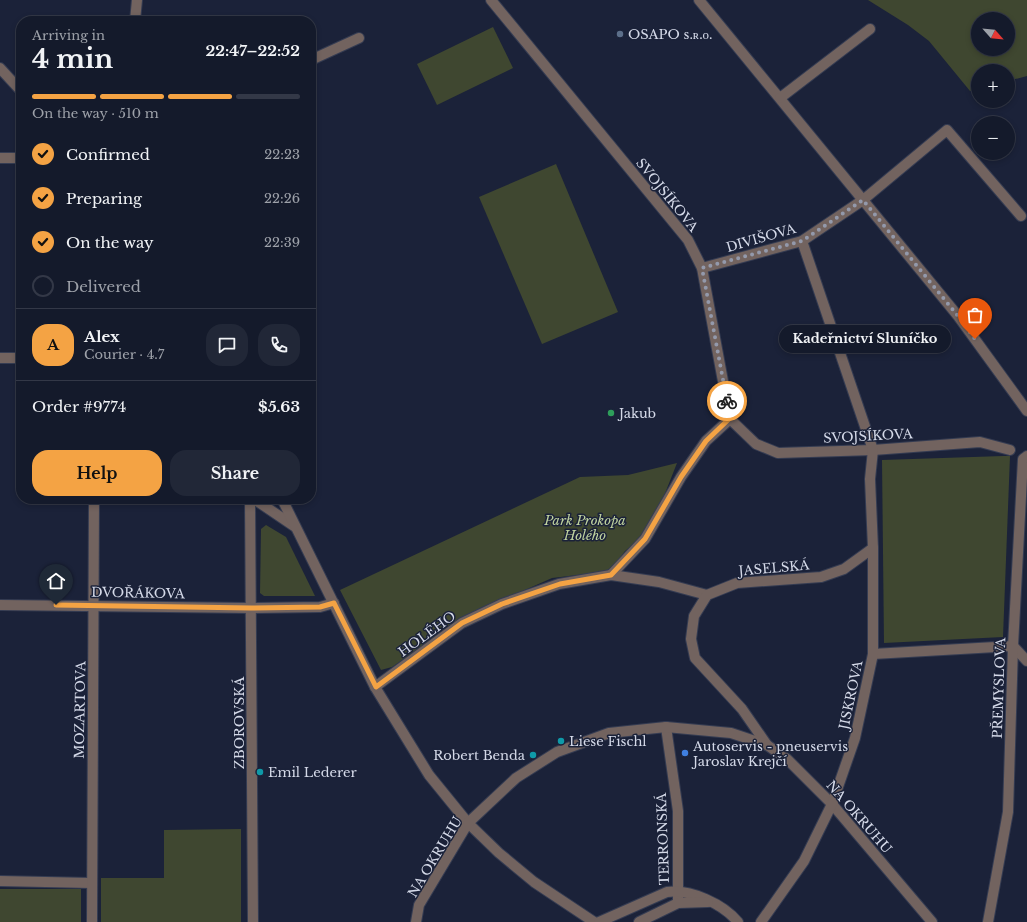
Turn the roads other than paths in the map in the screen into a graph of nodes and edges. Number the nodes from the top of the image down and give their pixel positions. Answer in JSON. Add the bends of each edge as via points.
{"nodes":[{"id":1,"x":137,"y":0,"type":"edge"},
{"id":2,"x":491,"y":0,"type":"edge"},
{"id":3,"x":699,"y":0,"type":"edge"},
{"id":4,"x":135,"y":16,"type":"edge"},
{"id":5,"x":870,"y":29,"type":"dead end"},
{"id":6,"x":359,"y":38,"type":"dead end"},
{"id":7,"x":316,"y":58,"type":"edge"},
{"id":8,"x":0,"y":68,"type":"edge"},
{"id":9,"x":16,"y":85,"type":"edge"},
{"id":10,"x":780,"y":98,"type":"junction"},
{"id":11,"x":0,"y":158,"type":"edge"},
{"id":12,"x":16,"y":158,"type":"edge"},
{"id":13,"x":863,"y":200,"type":"junction"},
{"id":14,"x":1021,"y":216,"type":"dead end"},
{"id":15,"x":802,"y":241,"type":"junction"},
{"id":16,"x":702,"y":268,"type":"junction"},
{"id":17,"x":0,"y":358,"type":"edge"},
{"id":18,"x":16,"y":358,"type":"edge"},
{"id":19,"x":1027,"y":411,"type":"edge"},
{"id":20,"x":730,"y":418,"type":"junction"},
{"id":21,"x":873,"y":450,"type":"junction"},
{"id":22,"x":1010,"y":450,"type":"dead end"},
{"id":23,"x":1027,"y":456,"type":"edge"},
{"id":24,"x":94,"y":504,"type":"edge"},
{"id":25,"x":250,"y":504,"type":"edge"},
{"id":26,"x":262,"y":504,"type":"edge"},
{"id":27,"x":284,"y":504,"type":"edge"},
{"id":28,"x":295,"y":526,"type":"junction"},
{"id":29,"x":873,"y":548,"type":"junction"},
{"id":30,"x":611,"y":575,"type":"junction"},
{"id":31,"x":707,"y":595,"type":"junction"},
{"id":32,"x":334,"y":603,"type":"junction"},
{"id":33,"x":0,"y":605,"type":"edge"},
{"id":34,"x":94,"y":605,"type":"junction"},
{"id":35,"x":251,"y":608,"type":"junction"},
{"id":36,"x":1013,"y":646,"type":"junction"},
{"id":37,"x":873,"y":654,"type":"junction"},
{"id":38,"x":1027,"y":661,"type":"edge"},
{"id":39,"x":376,"y":687,"type":"junction"},
{"id":40,"x":666,"y":727,"type":"junction"},
{"id":41,"x":767,"y":744,"type":"junction"},
{"id":42,"x":832,"y":804,"type":"junction"},
{"id":43,"x":468,"y":823,"type":"junction"},
{"id":44,"x":0,"y":881,"type":"edge"},
{"id":45,"x":91,"y":883,"type":"junction"},
{"id":46,"x":677,"y":891,"type":"junction"},
{"id":47,"x":711,"y":902,"type":"junction"},
{"id":48,"x":678,"y":903,"type":"junction"},
{"id":49,"x":92,"y":922,"type":"edge"},
{"id":50,"x":253,"y":922,"type":"edge"},
{"id":51,"x":416,"y":922,"type":"edge"},
{"id":52,"x":594,"y":922,"type":"edge"},
{"id":53,"x":599,"y":922,"type":"edge"},
{"id":54,"x":639,"y":922,"type":"edge"},
{"id":55,"x":738,"y":922,"type":"edge"},
{"id":56,"x":761,"y":922,"type":"edge"},
{"id":57,"x":932,"y":922,"type":"edge"},
{"id":58,"x":988,"y":922,"type":"edge"}],
"edges":[{"from":1,"to":4,"type":"street"},
{"from":2,"to":16,"type":"street","name":"SVOJSÍKOVA","via":[[688,240]]},
{"from":3,"to":10,"type":"street"},
{"from":5,"to":10,"type":"street"},
{"from":6,"to":7,"type":"street"},
{"from":8,"to":9,"type":"street"},
{"from":10,"to":13,"type":"street"},
{"from":11,"to":12,"type":"street"},
{"from":13,"to":14,"type":"street","name":"DIVIŠOVA","via":[[947,130]]},
{"from":13,"to":15,"type":"street","name":"DIVIŠOVA"},
{"from":13,"to":19,"type":"street","via":[[958,316]]},
{"from":15,"to":16,"type":"street","name":"DIVIŠOVA"},
{"from":15,"to":21,"type":"street"},
{"from":16,"to":20,"type":"street","name":"SVOJSÍKOVA"},
{"from":17,"to":18,"type":"street"},
{"from":20,"to":21,"type":"street","name":"SVOJSÍKOVA","via":[[756,444],[778,453]]},
{"from":20,"to":30,"type":"street","via":[[706,441],[681,477],[645,539]]},
{"from":21,"to":22,"type":"street","name":"SVOJSÍKOVA","via":[[980,442]]},
{"from":21,"to":29,"type":"street","name":"JISKROVA","via":[[870,479]]},
{"from":23,"to":36,"type":"street","name":"PŘEMYSLOVA","via":[[1023,458]]},
{"from":24,"to":34,"type":"street","name":"MOZARTOVA"},
{"from":25,"to":35,"type":"street","name":"ZBOROVSKÁ"},
{"from":26,"to":28,"type":"street"},
{"from":27,"to":28,"type":"street"},
{"from":28,"to":32,"type":"street"},
{"from":29,"to":31,"type":"street","name":"JASELSKÁ","via":[[844,569],[821,577],[737,583]]},
{"from":29,"to":37,"type":"street","name":"JISKROVA"},
{"from":30,"to":31,"type":"street","name":"HOLÉHO","via":[[659,582]]},
{"from":30,"to":39,"type":"street","name":"HOLÉHO","via":[[560,584],[502,604],[462,623]]},
{"from":31,"to":41,"type":"street","via":[[694,616],[691,639],[695,658],[742,709]]},
{"from":32,"to":35,"type":"street","via":[[320,607]]},
{"from":32,"to":39,"type":"street"},
{"from":33,"to":34,"type":"street","name":"DVOŘÁKOVA"},
{"from":34,"to":35,"type":"street","name":"DVOŘÁKOVA"},
{"from":34,"to":45,"type":"street","name":"MOZARTOVA"},
{"from":35,"to":50,"type":"street","name":"ZBOROVSKÁ"},
{"from":36,"to":37,"type":"street"},
{"from":36,"to":38,"type":"street"},
{"from":36,"to":58,"type":"street","name":"PŘEMYSLOVA","via":[[1008,812]]},
{"from":37,"to":42,"type":"street","name":"JISKROVA","via":[[855,738]]},
{"from":39,"to":43,"type":"street","via":[[429,775]]},
{"from":40,"to":41,"type":"street","name":"NA OKRUHU","via":[[731,733]]},
{"from":40,"to":43,"type":"street","name":"NA OKRUHU","via":[[609,733],[557,752],[516,778]]},
{"from":40,"to":46,"type":"street","name":"TERRONSKÁ","via":[[678,812]]},
{"from":41,"to":42,"type":"street","name":"NA OKRUHU","via":[[787,759]]},
{"from":42,"to":56,"type":"street","name":"JISKROVA","via":[[804,861]]},
{"from":42,"to":57,"type":"street","name":"NA OKRUHU"},
{"from":43,"to":51,"type":"street","name":"NA OKRUHU","via":[[420,905]]},
{"from":43,"to":52,"type":"street","via":[[534,882]]},
{"from":44,"to":45,"type":"street"},
{"from":45,"to":49,"type":"street","name":"MOZARTOVA"},
{"from":46,"to":47,"type":"street","via":[[693,894]]},
{"from":46,"to":48,"type":"street","name":"TERRONSKÁ"},
{"from":46,"to":53,"type":"street","via":[[667,892]]},
{"from":47,"to":48,"type":"street"},
{"from":47,"to":55,"type":"street"},
{"from":48,"to":54,"type":"street"}]}
